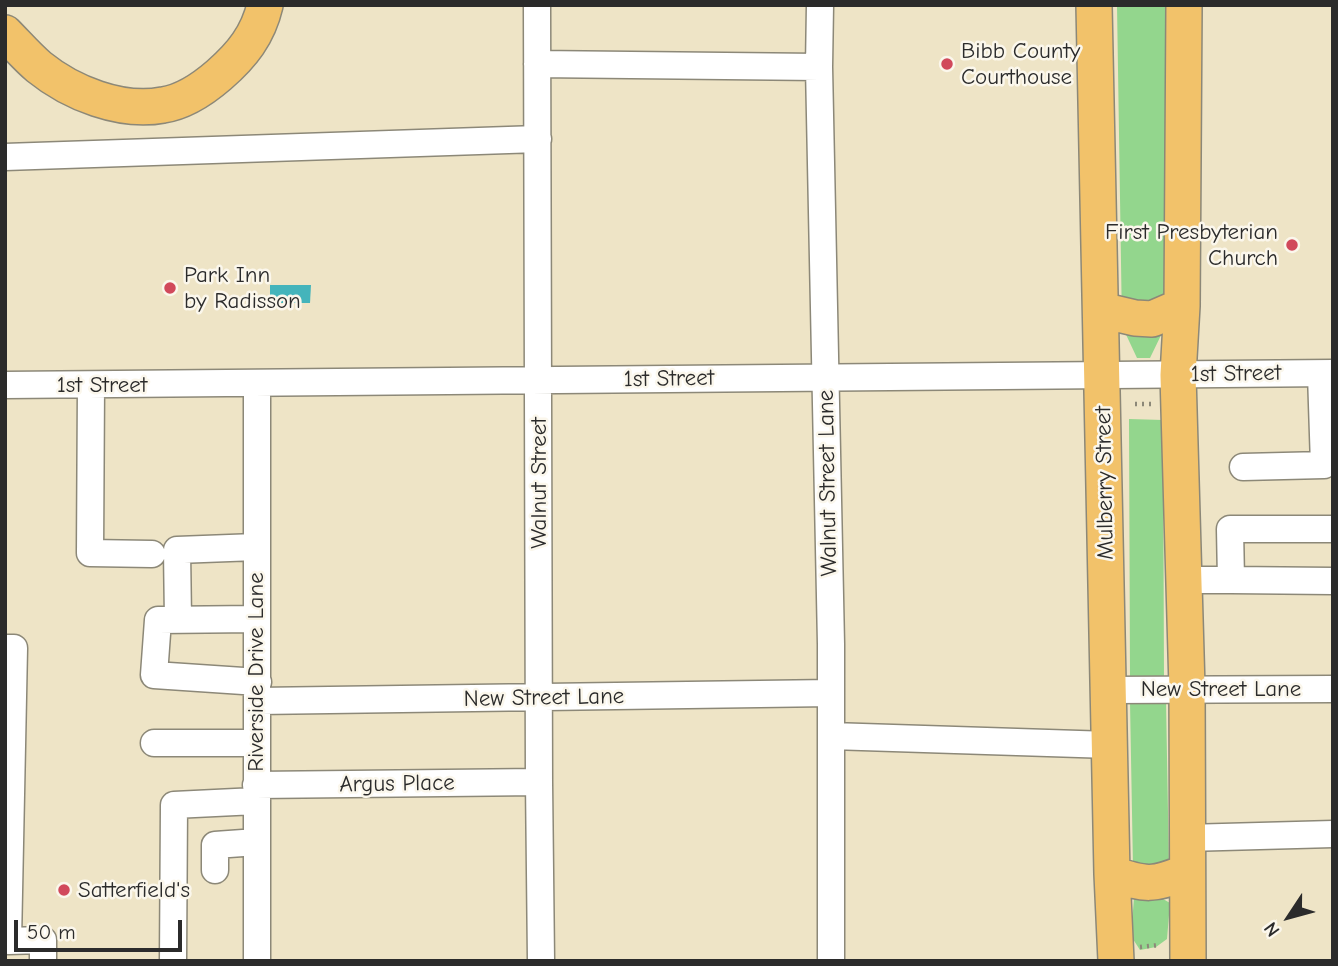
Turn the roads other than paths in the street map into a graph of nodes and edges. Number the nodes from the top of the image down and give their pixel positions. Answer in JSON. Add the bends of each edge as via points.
{"nodes":[{"id":1,"x":265,"y":5,"type":"edge"},
{"id":2,"x":537,"y":5,"type":"edge"},
{"id":3,"x":820,"y":5,"type":"edge"},
{"id":4,"x":1094,"y":5,"type":"edge"},
{"id":5,"x":1184,"y":5,"type":"edge"},
{"id":6,"x":5,"y":33,"type":"edge"},
{"id":7,"x":537,"y":64,"type":"junction"},
{"id":8,"x":819,"y":67,"type":"junction"},
{"id":9,"x":538,"y":139,"type":"junction"},
{"id":10,"x":5,"y":158,"type":"edge"},
{"id":11,"x":1182,"y":306,"type":"junction"},
{"id":12,"x":1101,"y":310,"type":"junction"},
{"id":13,"x":1327,"y":374,"type":"edge"},
{"id":14,"x":1178,"y":375,"type":"junction"},
{"id":15,"x":1103,"y":376,"type":"junction"},
{"id":16,"x":826,"y":377,"type":"junction"},
{"id":17,"x":538,"y":380,"type":"junction"},
{"id":18,"x":257,"y":384,"type":"junction"},
{"id":19,"x":5,"y":385,"type":"edge"},
{"id":20,"x":91,"y":385,"type":"junction"},
{"id":21,"x":1243,"y":467,"type":"dead end"},
{"id":22,"x":1333,"y":529,"type":"edge"},
{"id":23,"x":256,"y":547,"type":"junction"},
{"id":24,"x":152,"y":554,"type":"dead end"},
{"id":25,"x":1184,"y":580,"type":"junction"},
{"id":26,"x":1231,"y":580,"type":"junction"},
{"id":27,"x":1333,"y":581,"type":"edge"},
{"id":28,"x":256,"y":619,"type":"junction"},
{"id":29,"x":178,"y":620,"type":"junction"},
{"id":30,"x":10,"y":648,"type":"edge"},
{"id":31,"x":1187,"y":688,"type":"junction"},
{"id":32,"x":1333,"y":689,"type":"edge"},
{"id":33,"x":1109,"y":690,"type":"junction"},
{"id":34,"x":258,"y":692,"type":"junction"},
{"id":35,"x":831,"y":693,"type":"junction"},
{"id":36,"x":540,"y":699,"type":"junction"},
{"id":37,"x":831,"y":736,"type":"junction"},
{"id":38,"x":154,"y":743,"type":"dead end"},
{"id":39,"x":257,"y":743,"type":"junction"},
{"id":40,"x":1110,"y":745,"type":"junction"},
{"id":41,"x":538,"y":782,"type":"junction"},
{"id":42,"x":256,"y":793,"type":"junction"},
{"id":43,"x":8,"y":802,"type":"edge"},
{"id":44,"x":1333,"y":834,"type":"edge"},
{"id":45,"x":1186,"y":838,"type":"junction"},
{"id":46,"x":257,"y":842,"type":"junction"},
{"id":47,"x":215,"y":870,"type":"dead end"},
{"id":48,"x":1186,"y":872,"type":"junction"},
{"id":49,"x":1112,"y":874,"type":"junction"},
{"id":50,"x":7,"y":881,"type":"edge"},
{"id":51,"x":1174,"y":953,"type":"edge"},
{"id":52,"x":1128,"y":954,"type":"edge"},
{"id":53,"x":43,"y":961,"type":"edge"},
{"id":54,"x":173,"y":961,"type":"edge"},
{"id":55,"x":257,"y":961,"type":"edge"},
{"id":56,"x":541,"y":961,"type":"edge"},
{"id":57,"x":831,"y":961,"type":"edge"}],
"edges":[{"from":1,"to":6,"type":"main road","via":[[260,24],[241,56],[204,88],[164,105],[121,105],[82,95],[39,67]]},
{"from":2,"to":7,"type":"street","name":"Walnut Street"},
{"from":3,"to":8,"type":"street","name":"Walnut Street Lane"},
{"from":4,"to":12,"type":"main road","name":"Mulberry Street"},
{"from":5,"to":11,"type":"main road"},
{"from":7,"to":8,"type":"street"},
{"from":7,"to":9,"type":"street","name":"Walnut Street"},
{"from":8,"to":16,"type":"street","name":"Walnut Street Lane"},
{"from":9,"to":10,"type":"street"},
{"from":9,"to":17,"type":"street","name":"Walnut Street"},
{"from":11,"to":12,"type":"main road","via":[[1152,319]]},
{"from":11,"to":14,"type":"main road"},
{"from":12,"to":15,"type":"main road","name":"Mulberry Street"},
{"from":13,"to":14,"type":"street","name":"1st Street"},
{"from":13,"to":21,"type":"street","via":[[1324,465]]},
{"from":14,"to":15,"type":"street","name":"1st Street"},
{"from":14,"to":25,"type":"main road"},
{"from":15,"to":16,"type":"street","name":"1st Street"},
{"from":15,"to":33,"type":"main road","name":"Mulberry Street"},
{"from":16,"to":17,"type":"street","name":"1st Street"},
{"from":16,"to":35,"type":"street","name":"Walnut Street Lane"},
{"from":17,"to":18,"type":"street","name":"1st Street"},
{"from":17,"to":36,"type":"street","name":"Walnut Street"},
{"from":18,"to":20,"type":"street","name":"1st Street"},
{"from":18,"to":23,"type":"street","name":"Riverside Drive Lane"},
{"from":19,"to":20,"type":"street","name":"1st Street"},
{"from":20,"to":24,"type":"street","via":[[90,553]]},
{"from":22,"to":26,"type":"street","via":[[1230,529]]},
{"from":23,"to":28,"type":"street","name":"Riverside Drive Lane"},
{"from":23,"to":29,"type":"street","via":[[177,550]]},
{"from":25,"to":26,"type":"street"},
{"from":25,"to":31,"type":"main road"},
{"from":26,"to":27,"type":"street"},
{"from":28,"to":29,"type":"street"},
{"from":28,"to":34,"type":"street","name":"Riverside Drive Lane"},
{"from":29,"to":34,"type":"street","name":"New Street Lane","via":[[158,620],[154,675]]},
{"from":30,"to":43,"type":"street"},
{"from":31,"to":32,"type":"street","name":"New Street Lane"},
{"from":31,"to":33,"type":"street","name":"New Street Lane"},
{"from":31,"to":45,"type":"main road"},
{"from":33,"to":40,"type":"main road","name":"Mulberry Street"},
{"from":34,"to":36,"type":"street","name":"New Street Lane"},
{"from":34,"to":39,"type":"street","name":"Riverside Drive Lane"},
{"from":35,"to":36,"type":"street","name":"New Street Lane"},
{"from":35,"to":37,"type":"street","name":"Walnut Street Lane"},
{"from":36,"to":41,"type":"street","name":"Walnut Street"},
{"from":37,"to":40,"type":"street"},
{"from":37,"to":57,"type":"street","name":"Walnut Street Lane"},
{"from":38,"to":39,"type":"street"},
{"from":39,"to":42,"type":"street","name":"Riverside Drive Lane"},
{"from":40,"to":49,"type":"main road","name":"Mulberry Street"},
{"from":41,"to":42,"type":"street","name":"Argus Place"},
{"from":41,"to":56,"type":"street","name":"Walnut Street"},
{"from":42,"to":46,"type":"street","name":"Riverside Drive Lane"},
{"from":42,"to":54,"type":"street","name":"Argus Place","via":[[174,805]]},
{"from":43,"to":50,"type":"street"},
{"from":44,"to":45,"type":"street"},
{"from":45,"to":48,"type":"main road"},
{"from":46,"to":47,"type":"street","via":[[215,845]]},
{"from":46,"to":55,"type":"street","name":"Riverside Drive Lane"},
{"from":48,"to":49,"type":"main road","via":[[1162,883],[1140,884]]},
{"from":48,"to":51,"type":"main road"},
{"from":49,"to":52,"type":"main road","name":"Mulberry Street"},
{"from":50,"to":53,"type":"street","via":[[8,941],[43,940]]}]}
